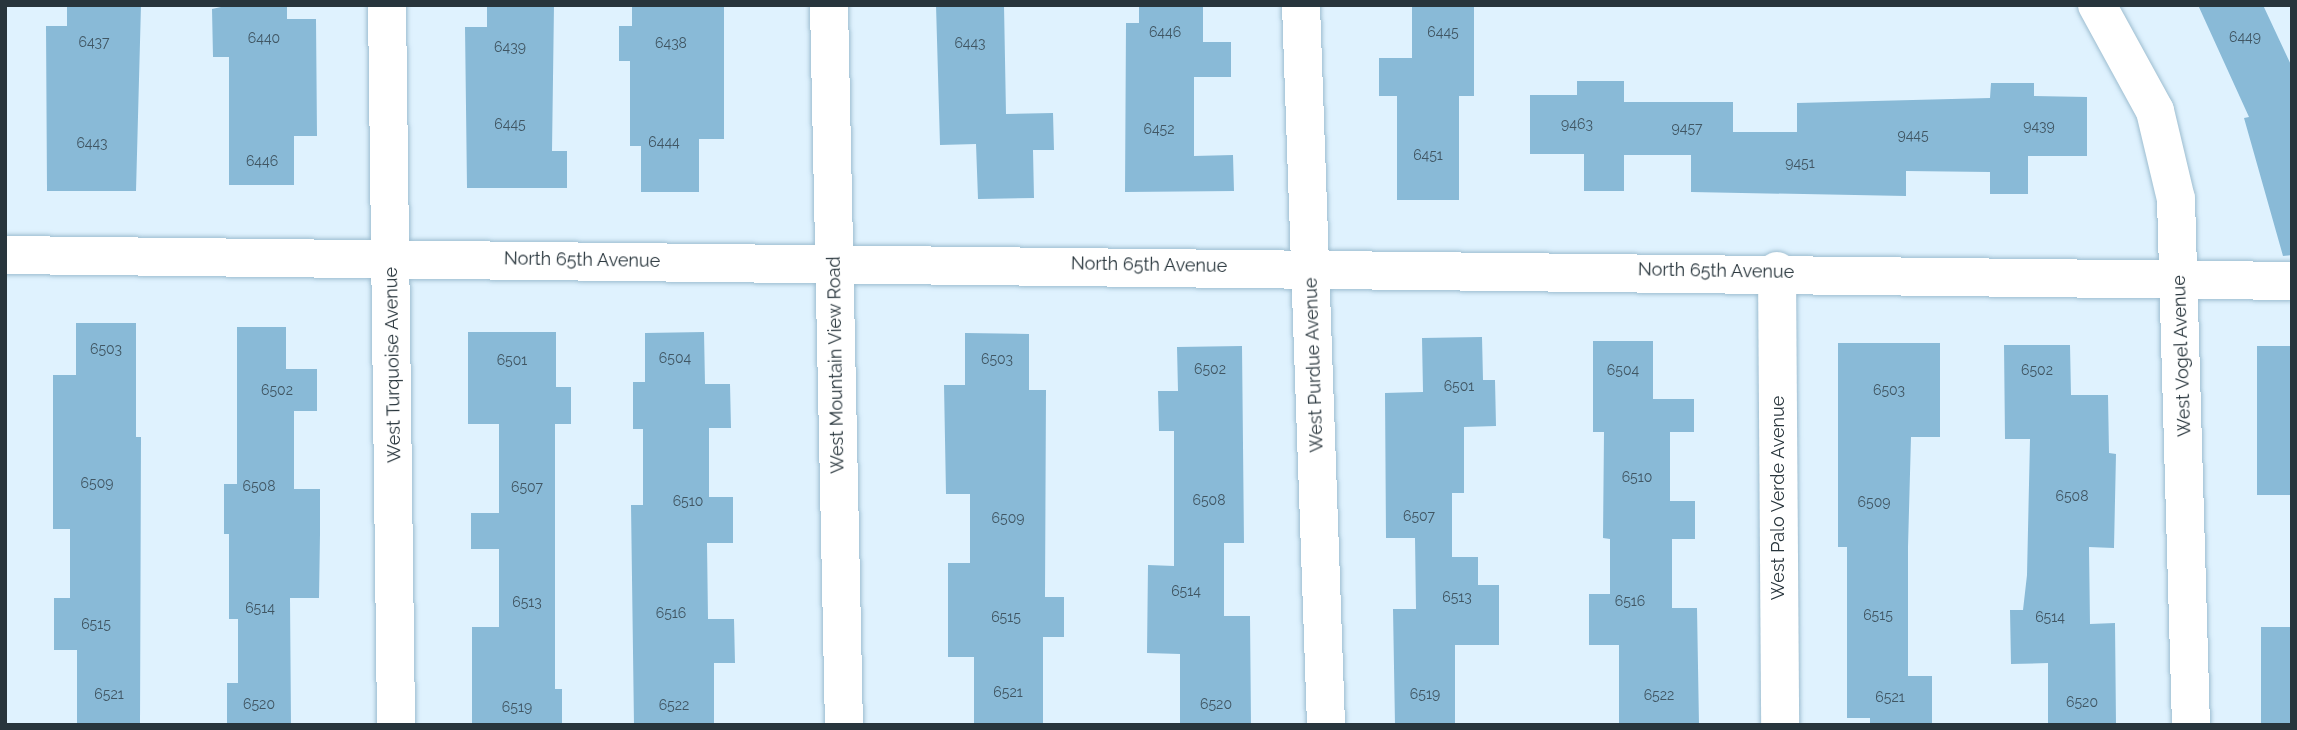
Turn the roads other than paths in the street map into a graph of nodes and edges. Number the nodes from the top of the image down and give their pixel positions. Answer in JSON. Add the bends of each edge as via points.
{"nodes":[{"id":1,"x":387,"y":5,"type":"edge"},
{"id":2,"x":829,"y":5,"type":"edge"},
{"id":3,"x":1301,"y":5,"type":"edge"},
{"id":4,"x":2097,"y":5,"type":"edge"},
{"id":5,"x":5,"y":255,"type":"edge"},
{"id":6,"x":392,"y":258,"type":"junction"},
{"id":7,"x":834,"y":262,"type":"junction"},
{"id":8,"x":1311,"y":267,"type":"junction"},
{"id":9,"x":1777,"y":271,"type":"junction"},
{"id":10,"x":2292,"y":281,"type":"edge"},
{"id":11,"x":2180,"y":282,"type":"junction"},
{"id":12,"x":396,"y":725,"type":"edge"},
{"id":13,"x":844,"y":725,"type":"edge"},
{"id":14,"x":1326,"y":725,"type":"edge"},
{"id":15,"x":1780,"y":725,"type":"edge"},
{"id":16,"x":2191,"y":725,"type":"edge"}],
"edges":[{"from":1,"to":6,"type":"street","name":"West Turquoise Avenue"},
{"from":2,"to":7,"type":"street","name":"West Mountain View Road"},
{"from":3,"to":8,"type":"street","name":"West Purdue Avenue"},
{"from":4,"to":11,"type":"street","name":"West Vogel Avenue","via":[[2155,111],[2176,199]]},
{"from":5,"to":6,"type":"street","name":"North 65th Avenue"},
{"from":6,"to":7,"type":"street","name":"North 65th Avenue"},
{"from":6,"to":12,"type":"street","name":"West Turquoise Avenue"},
{"from":7,"to":8,"type":"street","name":"North 65th Avenue"},
{"from":7,"to":13,"type":"street","name":"West Mountain View Road"},
{"from":8,"to":9,"type":"street","name":"North 65th Avenue"},
{"from":8,"to":14,"type":"street","name":"West Purdue Avenue"},
{"from":9,"to":11,"type":"street","name":"North 65th Avenue"},
{"from":9,"to":15,"type":"street","name":"West Palo Verde Avenue"},
{"from":10,"to":11,"type":"street","name":"North 65th Avenue"},
{"from":11,"to":16,"type":"street","name":"West Vogel Avenue"}]}
